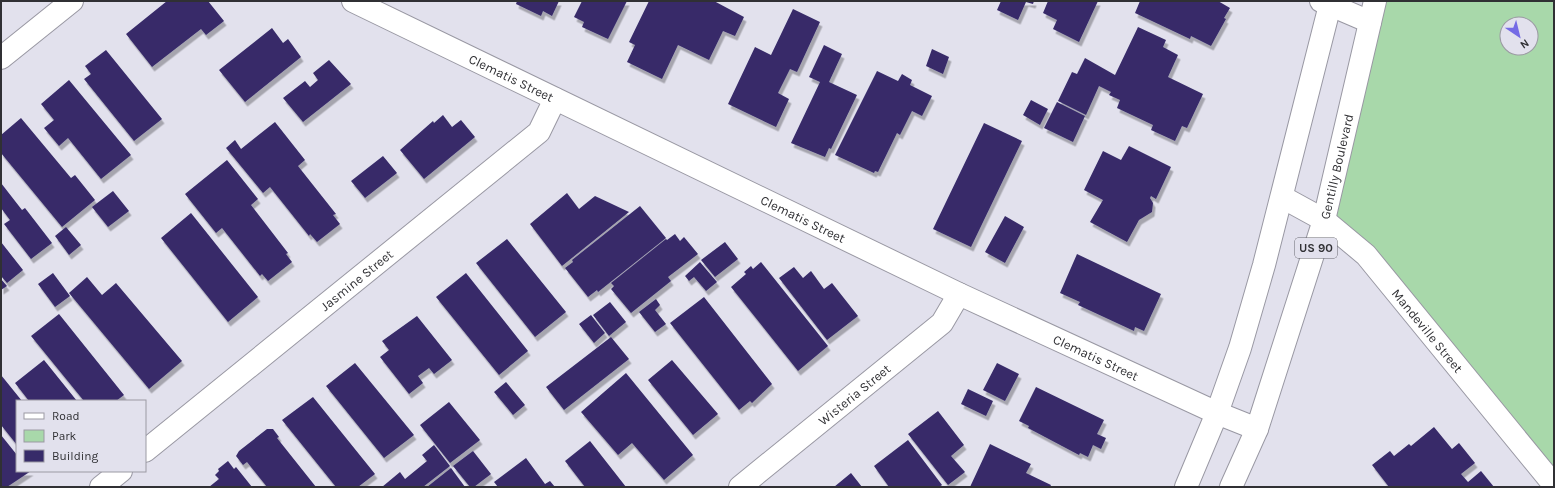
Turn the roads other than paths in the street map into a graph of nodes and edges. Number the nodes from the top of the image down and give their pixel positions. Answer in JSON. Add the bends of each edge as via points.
{"nodes":[{"id":1,"x":72,"y":1,"type":"edge"},
{"id":2,"x":353,"y":1,"type":"edge"},
{"id":3,"x":1375,"y":1,"type":"edge"},
{"id":4,"x":1327,"y":2,"type":"edge"},
{"id":5,"x":1370,"y":22,"type":"junction"},
{"id":6,"x":1,"y":58,"type":"edge"},
{"id":7,"x":556,"y":99,"type":"junction"},
{"id":8,"x":1282,"y":197,"type":"junction"},
{"id":9,"x":1324,"y":220,"type":"junction"},
{"id":10,"x":959,"y":294,"type":"junction"},
{"id":11,"x":1217,"y":413,"type":"junction"},
{"id":12,"x":1257,"y":429,"type":"junction"},
{"id":13,"x":146,"y":450,"type":"edge"},
{"id":14,"x":120,"y":472,"type":"edge"},
{"id":15,"x":1554,"y":485,"type":"edge"},
{"id":16,"x":101,"y":487,"type":"edge"},
{"id":17,"x":740,"y":487,"type":"edge"},
{"id":18,"x":1186,"y":487,"type":"edge"},
{"id":19,"x":1230,"y":487,"type":"edge"}],
"edges":[{"from":1,"to":6,"type":"street"},
{"from":2,"to":7,"type":"street","name":"Clematis Street"},
{"from":3,"to":5,"type":"street","name":"Gentilly Boulevard","number":"US 90"},
{"from":4,"to":5,"type":"street"},
{"from":4,"to":8,"type":"street"},
{"from":5,"to":9,"type":"street","name":"Gentilly Boulevard","number":"US 90"},
{"from":7,"to":10,"type":"street","name":"Clematis Street"},
{"from":7,"to":13,"type":"street","name":"Jasmine Street","via":[[539,132]]},
{"from":8,"to":9,"type":"street","name":"Mandeville Street"},
{"from":8,"to":11,"type":"street","via":[[1240,348]]},
{"from":9,"to":12,"type":"street","name":"Gentilly Boulevard","number":"US 90"},
{"from":9,"to":15,"type":"street","name":"Mandeville Street","via":[[1366,255]]},
{"from":10,"to":11,"type":"street","name":"Clematis Street"},
{"from":10,"to":17,"type":"street","name":"Wisteria Street","via":[[942,323]]},
{"from":11,"to":12,"type":"street","name":"Clematis Street"},
{"from":11,"to":18,"type":"street"},
{"from":12,"to":19,"type":"street","name":"Gentilly Boulevard","number":"US 90"},
{"from":14,"to":16,"type":"street"}]}
